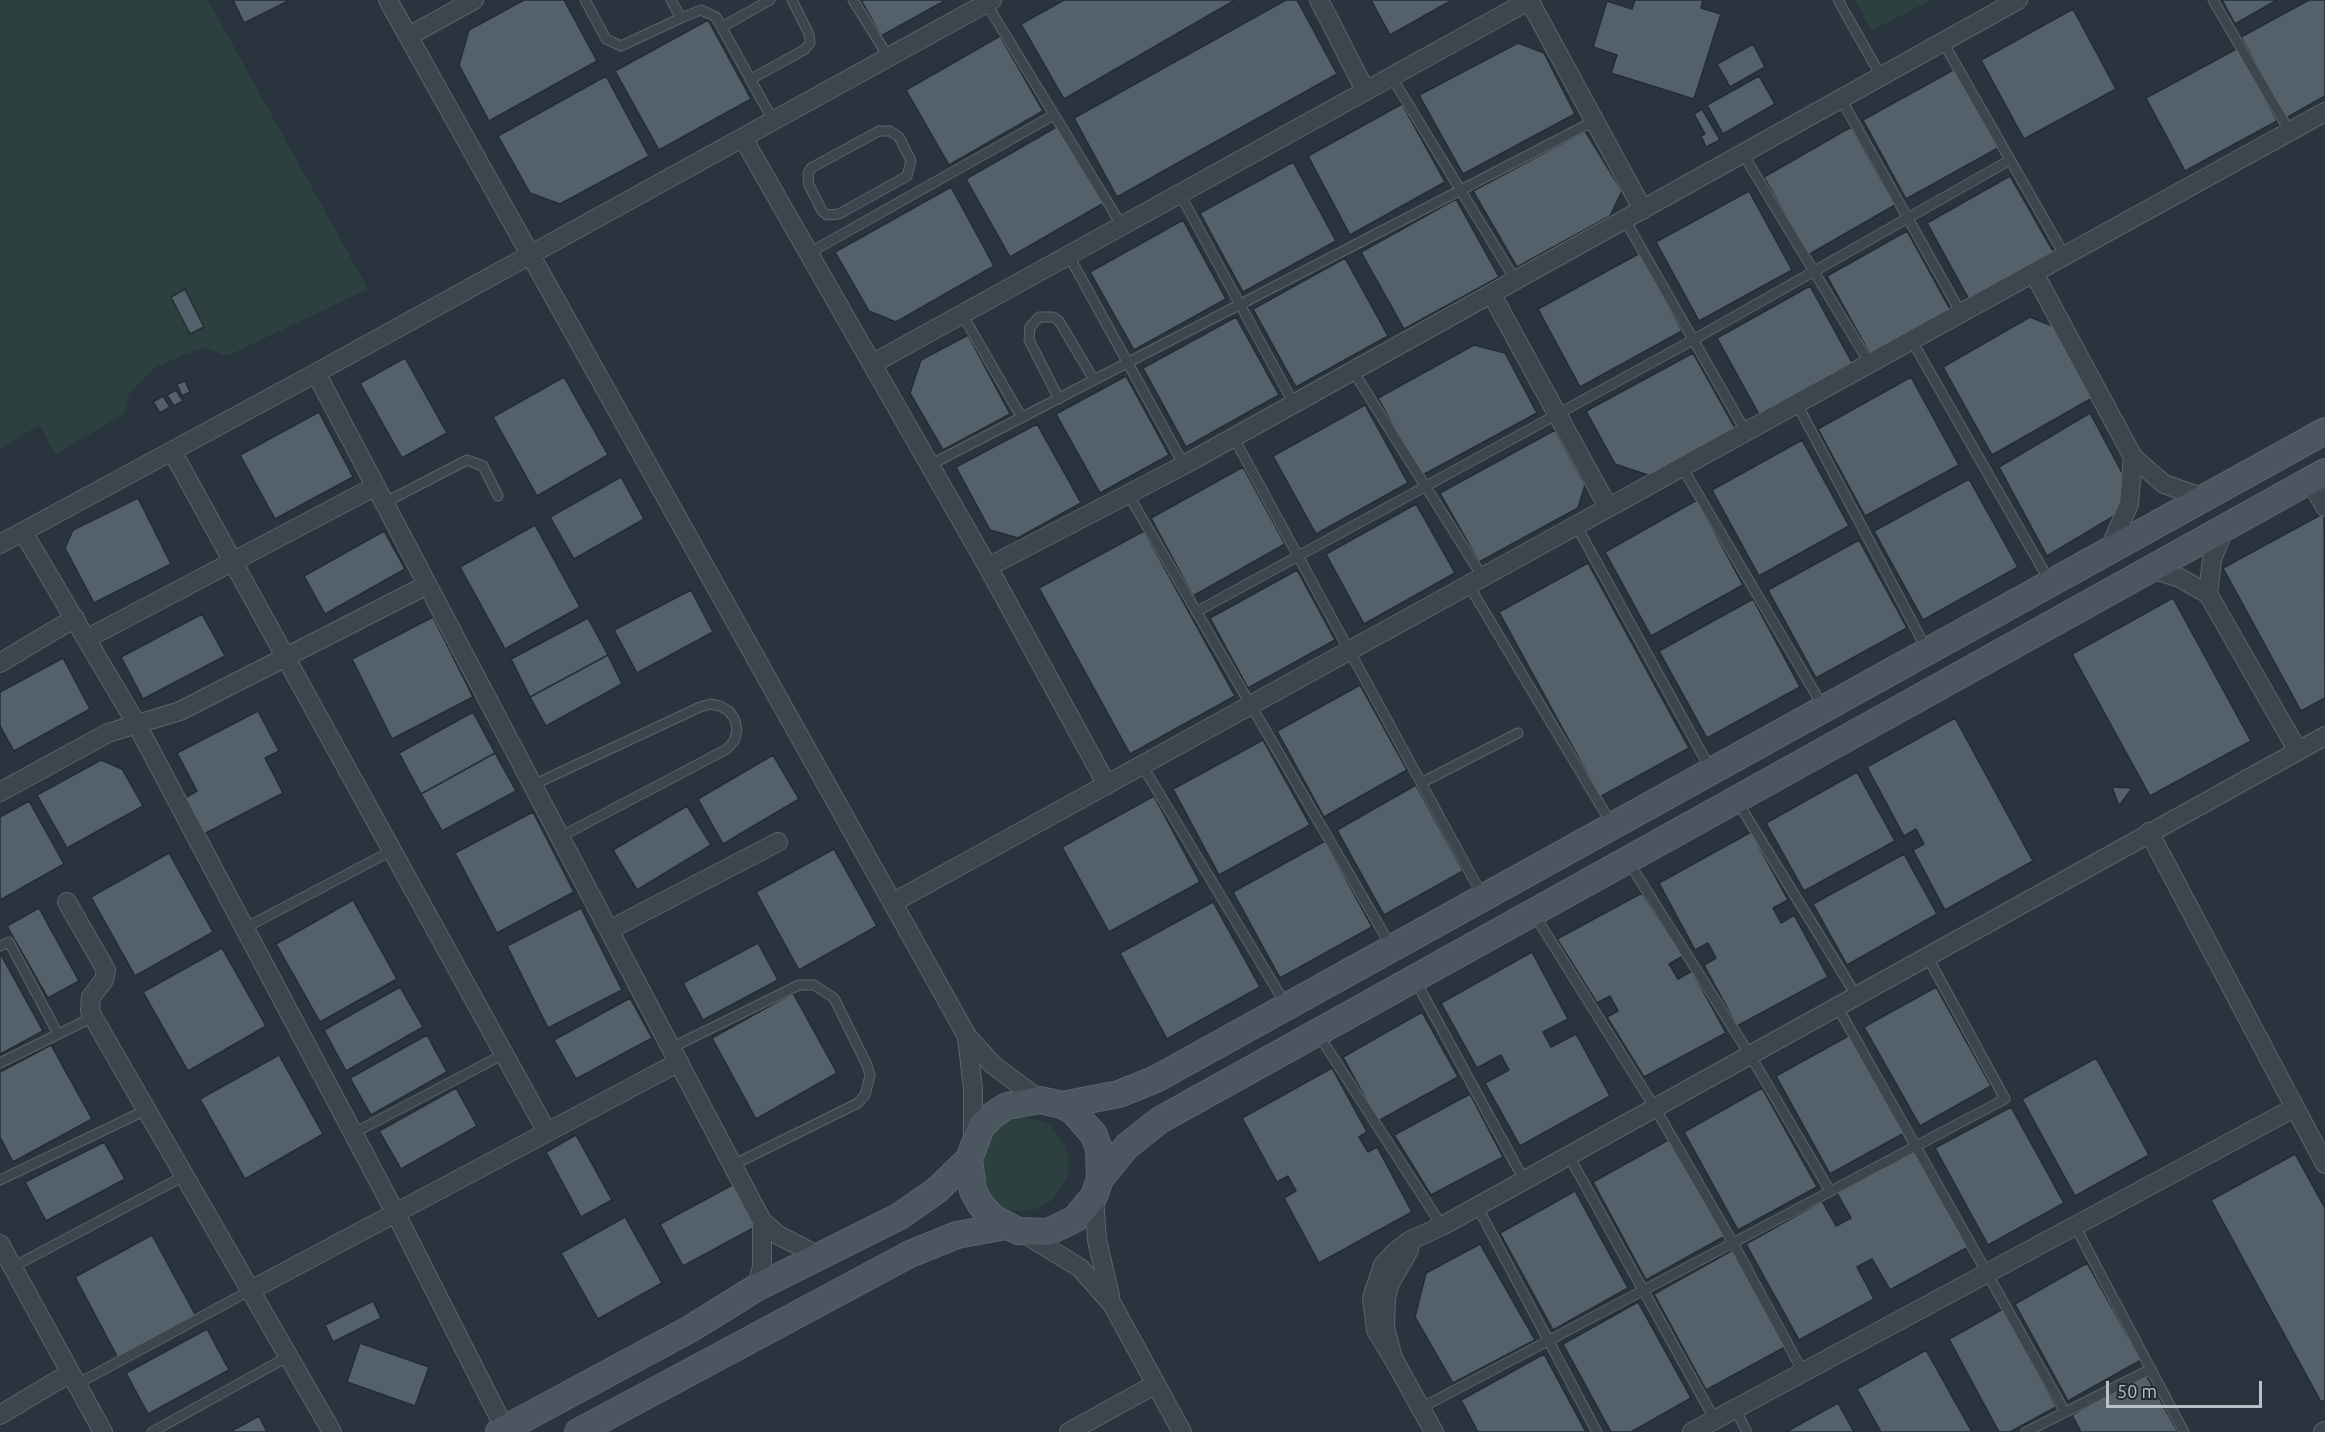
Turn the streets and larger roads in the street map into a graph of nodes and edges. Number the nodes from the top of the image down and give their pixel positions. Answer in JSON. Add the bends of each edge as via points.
{"nodes":[{"id":1,"x":388,"y":0,"type":"edge"},
{"id":2,"x":474,"y":0,"type":"edge"},
{"id":3,"x":1319,"y":0,"type":"edge"},
{"id":4,"x":1529,"y":0,"type":"edge"},
{"id":5,"x":2018,"y":0,"type":"edge"},
{"id":6,"x":989,"y":2,"type":"edge"},
{"id":7,"x":409,"y":36,"type":"junction"},
{"id":8,"x":1365,"y":90,"type":"junction"},
{"id":9,"x":2325,"y":112,"type":"edge"},
{"id":10,"x":743,"y":138,"type":"junction"},
{"id":11,"x":1643,"y":210,"type":"junction"},
{"id":12,"x":530,"y":255,"type":"junction"},
{"id":13,"x":2034,"y":273,"type":"junction"},
{"id":14,"x":1492,"y":295,"type":"junction"},
{"id":15,"x":872,"y":364,"type":"junction"},
{"id":16,"x":316,"y":373,"type":"junction"},
{"id":17,"x":2325,"y":431,"type":"edge"},
{"id":18,"x":172,"y":451,"type":"junction"},
{"id":19,"x":2133,"y":457,"type":"junction"},
{"id":20,"x":2318,"y":476,"type":"edge"},
{"id":21,"x":376,"y":486,"type":"junction"},
{"id":22,"x":2204,"y":498,"type":"junction"},
{"id":23,"x":1608,"y":507,"type":"junction"},
{"id":24,"x":2325,"y":507,"type":"edge"},
{"id":25,"x":2225,"y":527,"type":"junction"},
{"id":26,"x":23,"y":532,"type":"junction"},
{"id":27,"x":0,"y":544,"type":"edge"},
{"id":28,"x":2110,"y":548,"type":"junction"},
{"id":29,"x":234,"y":561,"type":"junction"},
{"id":30,"x":988,"y":567,"type":"junction"},
{"id":31,"x":2150,"y":569,"type":"junction"},
{"id":32,"x":427,"y":585,"type":"junction"},
{"id":33,"x":2208,"y":594,"type":"junction"},
{"id":34,"x":75,"y":618,"type":"junction"},
{"id":35,"x":88,"y":639,"type":"junction"},
{"id":36,"x":287,"y":657,"type":"junction"},
{"id":37,"x":0,"y":663,"type":"edge"},
{"id":38,"x":136,"y":723,"type":"junction"},
{"id":39,"x":2325,"y":736,"type":"edge"},
{"id":40,"x":2298,"y":751,"type":"junction"},
{"id":41,"x":1706,"y":774,"type":"junction"},
{"id":42,"x":1107,"y":785,"type":"junction"},
{"id":43,"x":0,"y":792,"type":"edge"},
{"id":44,"x":2149,"y":832,"type":"junction"},
{"id":45,"x":778,"y":842,"type":"dead end"},
{"id":46,"x":1626,"y":859,"type":"junction"},
{"id":47,"x":67,"y":902,"type":"dead end"},
{"id":48,"x":894,"y":902,"type":"junction"},
{"id":49,"x":609,"y":930,"type":"junction"},
{"id":50,"x":967,"y":1036,"type":"junction"},
{"id":51,"x":675,"y":1055,"type":"junction"},
{"id":52,"x":1051,"y":1102,"type":"junction"},
{"id":53,"x":2295,"y":1108,"type":"junction"},
{"id":54,"x":547,"y":1132,"type":"junction"},
{"id":55,"x":971,"y":1150,"type":"junction"},
{"id":56,"x":2325,"y":1164,"type":"edge"},
{"id":57,"x":1097,"y":1188,"type":"junction"},
{"id":58,"x":395,"y":1212,"type":"junction"},
{"id":59,"x":762,"y":1221,"type":"junction"},
{"id":60,"x":1012,"y":1228,"type":"junction"},
{"id":61,"x":0,"y":1244,"type":"edge"},
{"id":62,"x":819,"y":1256,"type":"junction"},
{"id":63,"x":756,"y":1288,"type":"junction"},
{"id":64,"x":251,"y":1290,"type":"junction"},
{"id":65,"x":1112,"y":1304,"type":"junction"},
{"id":66,"x":74,"y":1378,"type":"junction"},
{"id":67,"x":1156,"y":1384,"type":"junction"},
{"id":68,"x":0,"y":1415,"type":"edge"},
{"id":69,"x":502,"y":1430,"type":"edge"},
{"id":70,"x":103,"y":1432,"type":"edge"},
{"id":71,"x":332,"y":1432,"type":"edge"},
{"id":72,"x":578,"y":1432,"type":"edge"},
{"id":73,"x":1069,"y":1432,"type":"edge"},
{"id":74,"x":1182,"y":1432,"type":"edge"},
{"id":75,"x":1434,"y":1432,"type":"edge"},
{"id":76,"x":1692,"y":1432,"type":"edge"}],
"edges":[{"from":1,"to":7,"type":"street"},
{"from":2,"to":7,"type":"street"},
{"from":3,"to":8,"type":"street"},
{"from":4,"to":8,"type":"street"},
{"from":4,"to":11,"type":"street"},
{"from":5,"to":11,"type":"street"},
{"from":6,"to":10,"type":"street"},
{"from":7,"to":12,"type":"street"},
{"from":8,"to":15,"type":"street"},
{"from":9,"to":13,"type":"street"},
{"from":10,"to":12,"type":"street"},
{"from":10,"to":15,"type":"street"},
{"from":11,"to":14,"type":"street"},
{"from":12,"to":16,"type":"street"},
{"from":12,"to":48,"type":"street"},
{"from":13,"to":19,"type":"street"},
{"from":13,"to":23,"type":"street"},
{"from":14,"to":23,"type":"street"},
{"from":14,"to":30,"type":"street","via":[[1184,465]]},
{"from":15,"to":30,"type":"street"},
{"from":16,"to":18,"type":"street"},
{"from":16,"to":21,"type":"street"},
{"from":17,"to":22,"type":"main road"},
{"from":18,"to":26,"type":"street"},
{"from":18,"to":29,"type":"street"},
{"from":19,"to":22,"type":"street","via":[[2164,484]]},
{"from":19,"to":28,"type":"street","via":[[2129,504]]},
{"from":20,"to":24,"type":"street"},
{"from":20,"to":25,"type":"main road"},
{"from":21,"to":29,"type":"street"},
{"from":21,"to":32,"type":"street"},
{"from":22,"to":28,"type":"main road"},
{"from":23,"to":42,"type":"street"},
{"from":25,"to":31,"type":"main road"},
{"from":25,"to":33,"type":"street","via":[[2212,559]]},
{"from":26,"to":27,"type":"street"},
{"from":26,"to":34,"type":"street"},
{"from":28,"to":41,"type":"main road"},
{"from":29,"to":35,"type":"street"},
{"from":29,"to":36,"type":"street"},
{"from":30,"to":42,"type":"street"},
{"from":31,"to":33,"type":"street","via":[[2180,578]]},
{"from":31,"to":46,"type":"main road"},
{"from":32,"to":36,"type":"street"},
{"from":32,"to":49,"type":"street"},
{"from":33,"to":40,"type":"street"},
{"from":34,"to":35,"type":"street"},
{"from":34,"to":37,"type":"street"},
{"from":35,"to":38,"type":"street"},
{"from":36,"to":38,"type":"street","via":[[180,711]]},
{"from":36,"to":54,"type":"street"},
{"from":38,"to":43,"type":"street","via":[[108,733]]},
{"from":38,"to":58,"type":"street"},
{"from":39,"to":40,"type":"street"},
{"from":40,"to":44,"type":"street"},
{"from":41,"to":46,"type":"main road","via":[[1679,806],[1626,836],[1622,847]]},
{"from":41,"to":52,"type":"main road","via":[[1137,1088],[1100,1099]]},
{"from":42,"to":48,"type":"street"},
{"from":44,"to":53,"type":"street"},
{"from":44,"to":75,"type":"street","via":[[1426,1234],[1404,1256],[1390,1283],[1385,1328],[1393,1358]]},
{"from":45,"to":49,"type":"street"},
{"from":46,"to":57,"type":"main road","via":[[1160,1120],[1127,1146]]},
{"from":47,"to":64,"type":"street","via":[[106,970],[104,980],[91,997],[90,1011]]},
{"from":48,"to":50,"type":"street"},
{"from":49,"to":51,"type":"street"},
{"from":50,"to":52,"type":"street","via":[[1000,1071]]},
{"from":50,"to":55,"type":"street","via":[[973,1089]]},
{"from":51,"to":54,"type":"street"},
{"from":51,"to":59,"type":"street"},
{"from":52,"to":55,"type":"main road","via":[[1023,1101],[993,1115],[981,1127]]},
{"from":52,"to":57,"type":"main road","via":[[1086,1122],[1094,1135],[1099,1149]]},
{"from":53,"to":56,"type":"street"},
{"from":53,"to":76,"type":"street"},
{"from":54,"to":58,"type":"street"},
{"from":55,"to":60,"type":"main road","via":[[969,1175],[973,1191],[981,1205]]},
{"from":55,"to":62,"type":"main road","via":[[937,1190],[900,1216]]},
{"from":57,"to":60,"type":"main road","via":[[1086,1209],[1062,1227],[1033,1233]]},
{"from":57,"to":65,"type":"street","via":[[1097,1240]]},
{"from":58,"to":64,"type":"street"},
{"from":58,"to":69,"type":"street"},
{"from":59,"to":62,"type":"street","via":[[778,1235]]},
{"from":59,"to":63,"type":"street","via":[[762,1268]]},
{"from":60,"to":65,"type":"street","via":[[1080,1268]]},
{"from":60,"to":72,"type":"main road","via":[[957,1235],[910,1254]]},
{"from":61,"to":66,"type":"street"},
{"from":62,"to":63,"type":"main road"},
{"from":63,"to":69,"type":"main road","via":[[690,1329]]},
{"from":64,"to":71,"type":"street"},
{"from":65,"to":67,"type":"street"},
{"from":66,"to":68,"type":"street"},
{"from":66,"to":70,"type":"street"},
{"from":67,"to":73,"type":"street"},
{"from":67,"to":74,"type":"street"}]}
